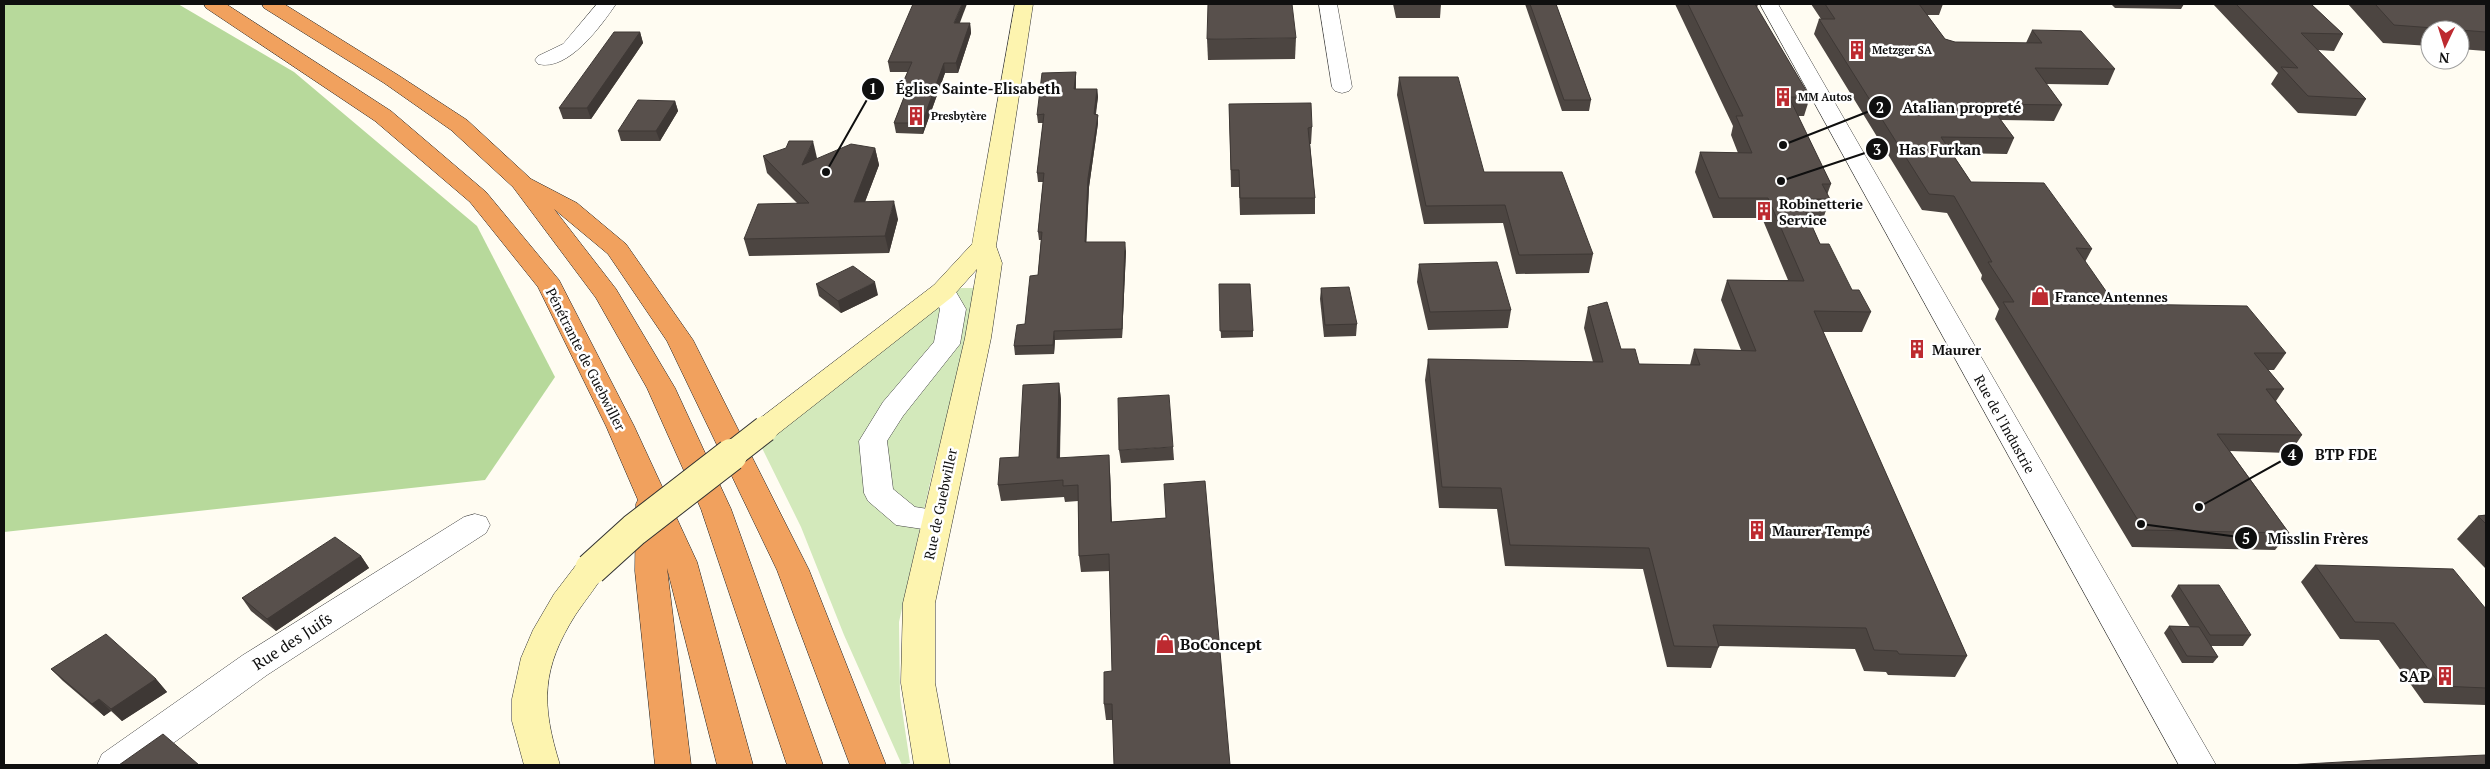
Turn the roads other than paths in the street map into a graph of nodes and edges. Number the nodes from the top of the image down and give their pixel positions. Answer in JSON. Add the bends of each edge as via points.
{"nodes":[{"id":1,"x":212,"y":4,"type":"edge"},
{"id":2,"x":271,"y":4,"type":"edge"},
{"id":3,"x":607,"y":4,"type":"edge"},
{"id":4,"x":1024,"y":4,"type":"edge"},
{"id":5,"x":1328,"y":4,"type":"edge"},
{"id":6,"x":1768,"y":4,"type":"edge"},
{"id":7,"x":545,"y":60,"type":"dead end"},
{"id":8,"x":1342,"y":87,"type":"dead end"},
{"id":9,"x":521,"y":182,"type":"junction"},
{"id":10,"x":984,"y":246,"type":"junction"},
{"id":11,"x":943,"y":291,"type":"junction"},
{"id":12,"x":651,"y":495,"type":"junction"},
{"id":13,"x":936,"y":520,"type":"junction"},
{"id":14,"x":475,"y":526,"type":"dead end"},
{"id":15,"x":115,"y":765,"type":"edge"},
{"id":16,"x":542,"y":765,"type":"edge"},
{"id":17,"x":674,"y":765,"type":"edge"},
{"id":18,"x":735,"y":765,"type":"edge"},
{"id":19,"x":806,"y":765,"type":"edge"},
{"id":20,"x":868,"y":765,"type":"edge"},
{"id":21,"x":932,"y":765,"type":"edge"},
{"id":22,"x":2198,"y":765,"type":"edge"}],
"edges":[{"from":1,"to":12,"type":"highway","name":"Pénétrante de Guebwiller","via":[[383,116],[478,197],[550,285]]},
{"from":2,"to":9,"type":"highway","via":[[459,126]]},
{"from":3,"to":7,"type":"street","via":[[570,48]]},
{"from":4,"to":10,"type":"main road","name":"Rue de Guebwiller"},
{"from":5,"to":8,"type":"street"},
{"from":6,"to":22,"type":"street","name":"Rue de l'Industrie"},
{"from":9,"to":19,"type":"highway","via":[[607,295],[661,388],[716,509]]},
{"from":9,"to":20,"type":"highway","via":[[569,208],[616,249],[680,340],[792,570]]},
{"from":10,"to":11,"type":"main road"},
{"from":10,"to":13,"type":"main road","name":"Rue de Guebwiller","via":[[990,263],[978,338]]},
{"from":11,"to":13,"type":"street","via":[[953,309],[947,344],[893,409],[873,441],[879,493],[907,518]]},
{"from":11,"to":16,"type":"main road","bridge":true,"via":[[634,530],[591,569],[564,604],[541,643],[530,684],[530,722]]},
{"from":12,"to":17,"type":"highway","via":[[651,571]]},
{"from":12,"to":18,"type":"highway","name":"Pénétrante de Guebwiller","via":[[681,562]]},
{"from":13,"to":21,"type":"main road","name":"Rue de Guebwiller","via":[[919,604],[918,683]]},
{"from":14,"to":15,"type":"street","name":"Rue des Juifs","via":[[255,665]]}]}
